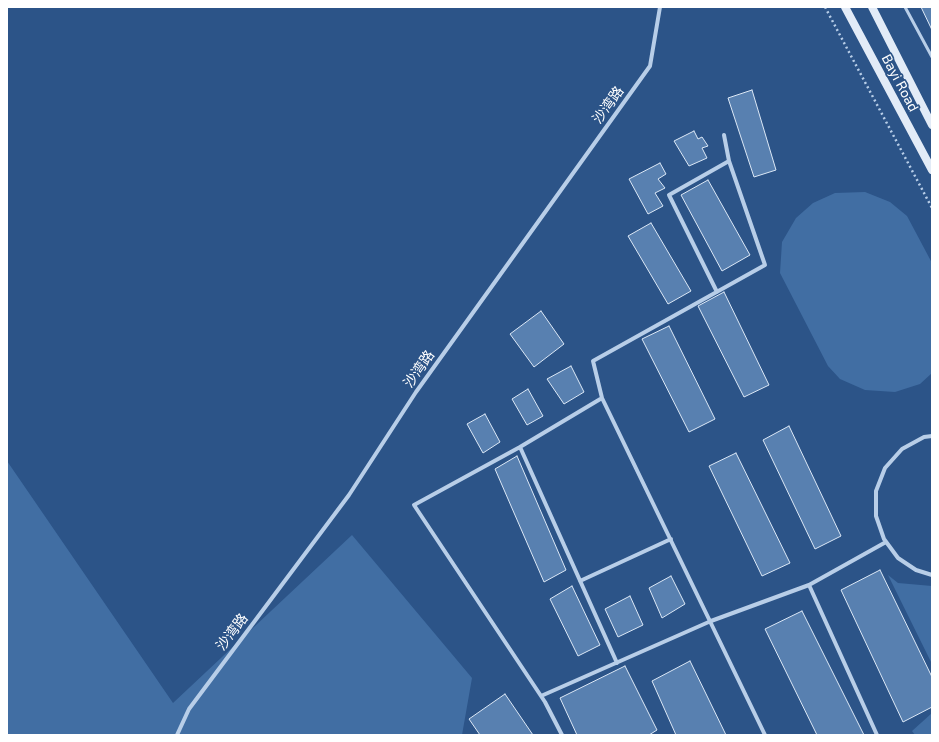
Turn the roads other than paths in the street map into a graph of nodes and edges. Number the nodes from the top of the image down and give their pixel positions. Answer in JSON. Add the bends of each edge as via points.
{"nodes":[{"id":1,"x":660,"y":7,"type":"edge"},
{"id":2,"x":845,"y":7,"type":"edge"},
{"id":3,"x":872,"y":7,"type":"edge"},
{"id":4,"x":905,"y":7,"type":"edge"},
{"id":5,"x":932,"y":57,"type":"edge"},
{"id":6,"x":932,"y":125,"type":"edge"},
{"id":7,"x":724,"y":135,"type":"dead end"},
{"id":8,"x":729,"y":161,"type":"junction"},
{"id":9,"x":932,"y":170,"type":"edge"},
{"id":10,"x":716,"y":292,"type":"junction"},
{"id":11,"x":602,"y":398,"type":"junction"},
{"id":12,"x":932,"y":436,"type":"edge"},
{"id":13,"x":520,"y":446,"type":"junction"},
{"id":14,"x":671,"y":539,"type":"junction"},
{"id":15,"x":886,"y":542,"type":"junction"},
{"id":16,"x":932,"y":575,"type":"edge"},
{"id":17,"x":580,"y":581,"type":"junction"},
{"id":18,"x":809,"y":585,"type":"junction"},
{"id":19,"x":711,"y":621,"type":"junction"},
{"id":20,"x":617,"y":663,"type":"junction"},
{"id":21,"x":541,"y":696,"type":"junction"},
{"id":22,"x":177,"y":735,"type":"edge"},
{"id":23,"x":562,"y":735,"type":"edge"},
{"id":24,"x":765,"y":735,"type":"edge"},
{"id":25,"x":877,"y":735,"type":"edge"}],
"edges":[{"from":1,"to":22,"type":"street","name":"沙湾路","via":[[650,66],[416,392],[349,495],[189,709]]},
{"from":2,"to":9,"type":"main road","name":"Bayi Road"},
{"from":3,"to":6,"type":"main road","name":"Bayi Road"},
{"from":4,"to":5,"type":"lane"},
{"from":7,"to":8,"type":"street"},
{"from":8,"to":10,"type":"street","via":[[765,265]]},
{"from":8,"to":10,"type":"street","via":[[669,195]]},
{"from":10,"to":11,"type":"street","via":[[593,361]]},
{"from":11,"to":13,"type":"street"},
{"from":11,"to":14,"type":"street"},
{"from":12,"to":15,"type":"street","via":[[924,437],[902,449],[885,468],[876,491],[876,516]]},
{"from":13,"to":17,"type":"street"},
{"from":13,"to":21,"type":"street","via":[[414,505]]},
{"from":14,"to":17,"type":"street"},
{"from":14,"to":19,"type":"street"},
{"from":15,"to":16,"type":"street","via":[[898,558],[916,570]]},
{"from":15,"to":18,"type":"street"},
{"from":17,"to":20,"type":"street"},
{"from":18,"to":19,"type":"street"},
{"from":18,"to":25,"type":"street"},
{"from":19,"to":20,"type":"street"},
{"from":19,"to":24,"type":"street"},
{"from":20,"to":21,"type":"street"},
{"from":21,"to":23,"type":"street"}]}
